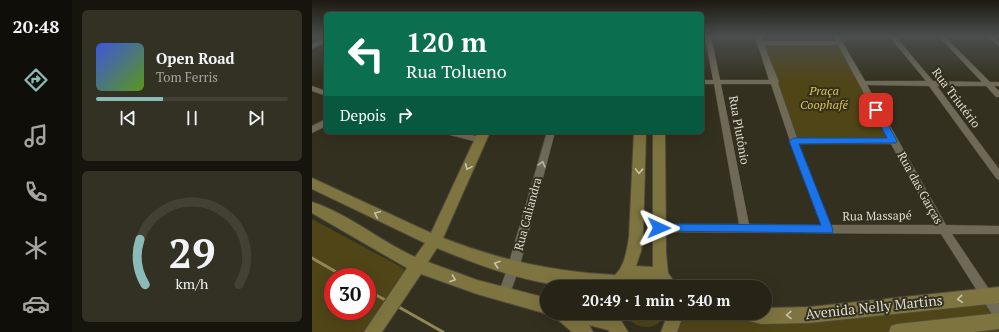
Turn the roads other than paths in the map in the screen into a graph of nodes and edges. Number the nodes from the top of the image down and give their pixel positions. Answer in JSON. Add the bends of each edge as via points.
{"nodes":[{"id":1,"x":711,"y":51,"type":"edge"},
{"id":2,"x":764,"y":51,"type":"edge"},
{"id":3,"x":845,"y":51,"type":"edge"},
{"id":4,"x":905,"y":51,"type":"edge"},
{"id":5,"x":956,"y":51,"type":"edge"},
{"id":6,"x":704,"y":82,"type":"edge"},
{"id":7,"x":718,"y":82,"type":"junction"},
{"id":8,"x":775,"y":82,"type":"junction"},
{"id":9,"x":862,"y":83,"type":"junction"},
{"id":10,"x":931,"y":84,"type":"junction"},
{"id":11,"x":988,"y":84,"type":"junction"},
{"id":12,"x":999,"y":84,"type":"edge"},
{"id":13,"x":312,"y":88,"type":"edge"},
{"id":14,"x":324,"y":93,"type":"edge"},
{"id":15,"x":999,"y":95,"type":"edge"},
{"id":16,"x":324,"y":123,"type":"edge"},
{"id":17,"x":312,"y":130,"type":"edge"},
{"id":18,"x":466,"y":134,"type":"edge"},
{"id":19,"x":550,"y":134,"type":"edge"},
{"id":20,"x":640,"y":134,"type":"edge"},
{"id":21,"x":659,"y":134,"type":"edge"},
{"id":22,"x":483,"y":136,"type":"edge"},
{"id":23,"x":794,"y":141,"type":"junction"},
{"id":24,"x":893,"y":141,"type":"junction"},
{"id":25,"x":999,"y":176,"type":"edge"},
{"id":26,"x":312,"y":183,"type":"edge"},
{"id":27,"x":312,"y":207,"type":"edge"},
{"id":28,"x":659,"y":228,"type":"junction"},
{"id":29,"x":745,"y":229,"type":"junction"},
{"id":30,"x":943,"y":229,"type":"junction"},
{"id":31,"x":828,"y":230,"type":"junction"},
{"id":32,"x":999,"y":230,"type":"edge"},
{"id":33,"x":435,"y":240,"type":"junction"},
{"id":34,"x":416,"y":265,"type":"junction"},
{"id":35,"x":513,"y":269,"type":"junction"},
{"id":36,"x":567,"y":280,"type":"edge"},
{"id":37,"x":620,"y":280,"type":"edge"},
{"id":38,"x":623,"y":280,"type":"edge"},
{"id":39,"x":662,"y":280,"type":"edge"},
{"id":40,"x":668,"y":280,"type":"edge"},
{"id":41,"x":504,"y":295,"type":"junction"},
{"id":42,"x":993,"y":295,"type":"edge"},
{"id":43,"x":540,"y":304,"type":"edge"},
{"id":44,"x":999,"y":315,"type":"edge"},
{"id":45,"x":772,"y":316,"type":"edge"},
{"id":46,"x":571,"y":320,"type":"edge"},
{"id":47,"x":604,"y":320,"type":"edge"},
{"id":48,"x":675,"y":320,"type":"edge"},
{"id":49,"x":999,"y":321,"type":"edge"},
{"id":50,"x":615,"y":323,"type":"edge"},
{"id":51,"x":375,"y":326,"type":"edge"},
{"id":52,"x":585,"y":332,"type":"edge"},
{"id":53,"x":673,"y":332,"type":"edge"},
{"id":54,"x":897,"y":332,"type":"edge"}],
"edges":[{"from":1,"to":7,"type":"street","name":"Rua Plutônio"},
{"from":2,"to":8,"type":"street"},
{"from":3,"to":9,"type":"street","name":"Rua das Garças"},
{"from":4,"to":10,"type":"street","name":"Rua Triutério"},
{"from":5,"to":11,"type":"street"},
{"from":6,"to":7,"type":"street"},
{"from":7,"to":8,"type":"street"},
{"from":7,"to":29,"type":"street","name":"Rua Plutônio"},
{"from":8,"to":23,"type":"street"},
{"from":9,"to":10,"type":"street"},
{"from":9,"to":24,"type":"street","name":"Rua das Garças"},
{"from":10,"to":11,"type":"street"},
{"from":10,"to":25,"type":"street","name":"Rua Triutério"},
{"from":11,"to":12,"type":"street"},
{"from":11,"to":15,"type":"street"},
{"from":13,"to":14,"type":"street"},
{"from":16,"to":17,"type":"street"},
{"from":18,"to":22,"type":"street"},
{"from":35,"to":19,"type":"street","name":"Rua Caliandra","one_way":true},
{"from":20,"to":37,"type":"main road","one_way":true,"via":[[636,237],[634,251]]},
{"from":21,"to":28,"type":"main road"},
{"from":22,"to":33,"type":"main road","one_way":true},
{"from":23,"to":24,"type":"street"},
{"from":23,"to":31,"type":"street"},
{"from":24,"to":30,"type":"street","name":"Rua das Garças"},
{"from":33,"to":26,"type":"main road","one_way":true},
{"from":27,"to":34,"type":"main road"},
{"from":28,"to":29,"type":"street","name":"Rua Massapé"},
{"from":28,"to":40,"type":"main road","via":[[658,253]]},
{"from":29,"to":31,"type":"street","name":"Rua Massapé"},
{"from":30,"to":31,"type":"street","name":"Rua Massapé"},
{"from":30,"to":32,"type":"street","name":"Rua Massapé"},
{"from":30,"to":42,"type":"street","name":"Rua das Garças"},
{"from":33,"to":34,"type":"main road"},
{"from":35,"to":33,"type":"main road","one_way":true,"via":[[458,251]]},
{"from":34,"to":41,"type":"main road","one_way":true,"via":[[477,288]]},
{"from":34,"to":51,"type":"main road"},
{"from":35,"to":36,"type":"main road"},
{"from":35,"to":41,"type":"street","name":"Rua Caliandra"},
{"from":38,"to":39,"type":"main road","via":[[644,272]]},
{"from":41,"to":43,"type":"main road"},
{"from":42,"to":44,"type":"street","name":"Rua das Garças"},
{"from":42,"to":45,"type":"main road","name":"Avenida Nelly Martins","one_way":true,"via":[[809,315]]},
{"from":46,"to":52,"type":"main road"},
{"from":47,"to":50,"type":"main road"},
{"from":48,"to":53,"type":"main road"},
{"from":49,"to":54,"type":"main road"}]}
